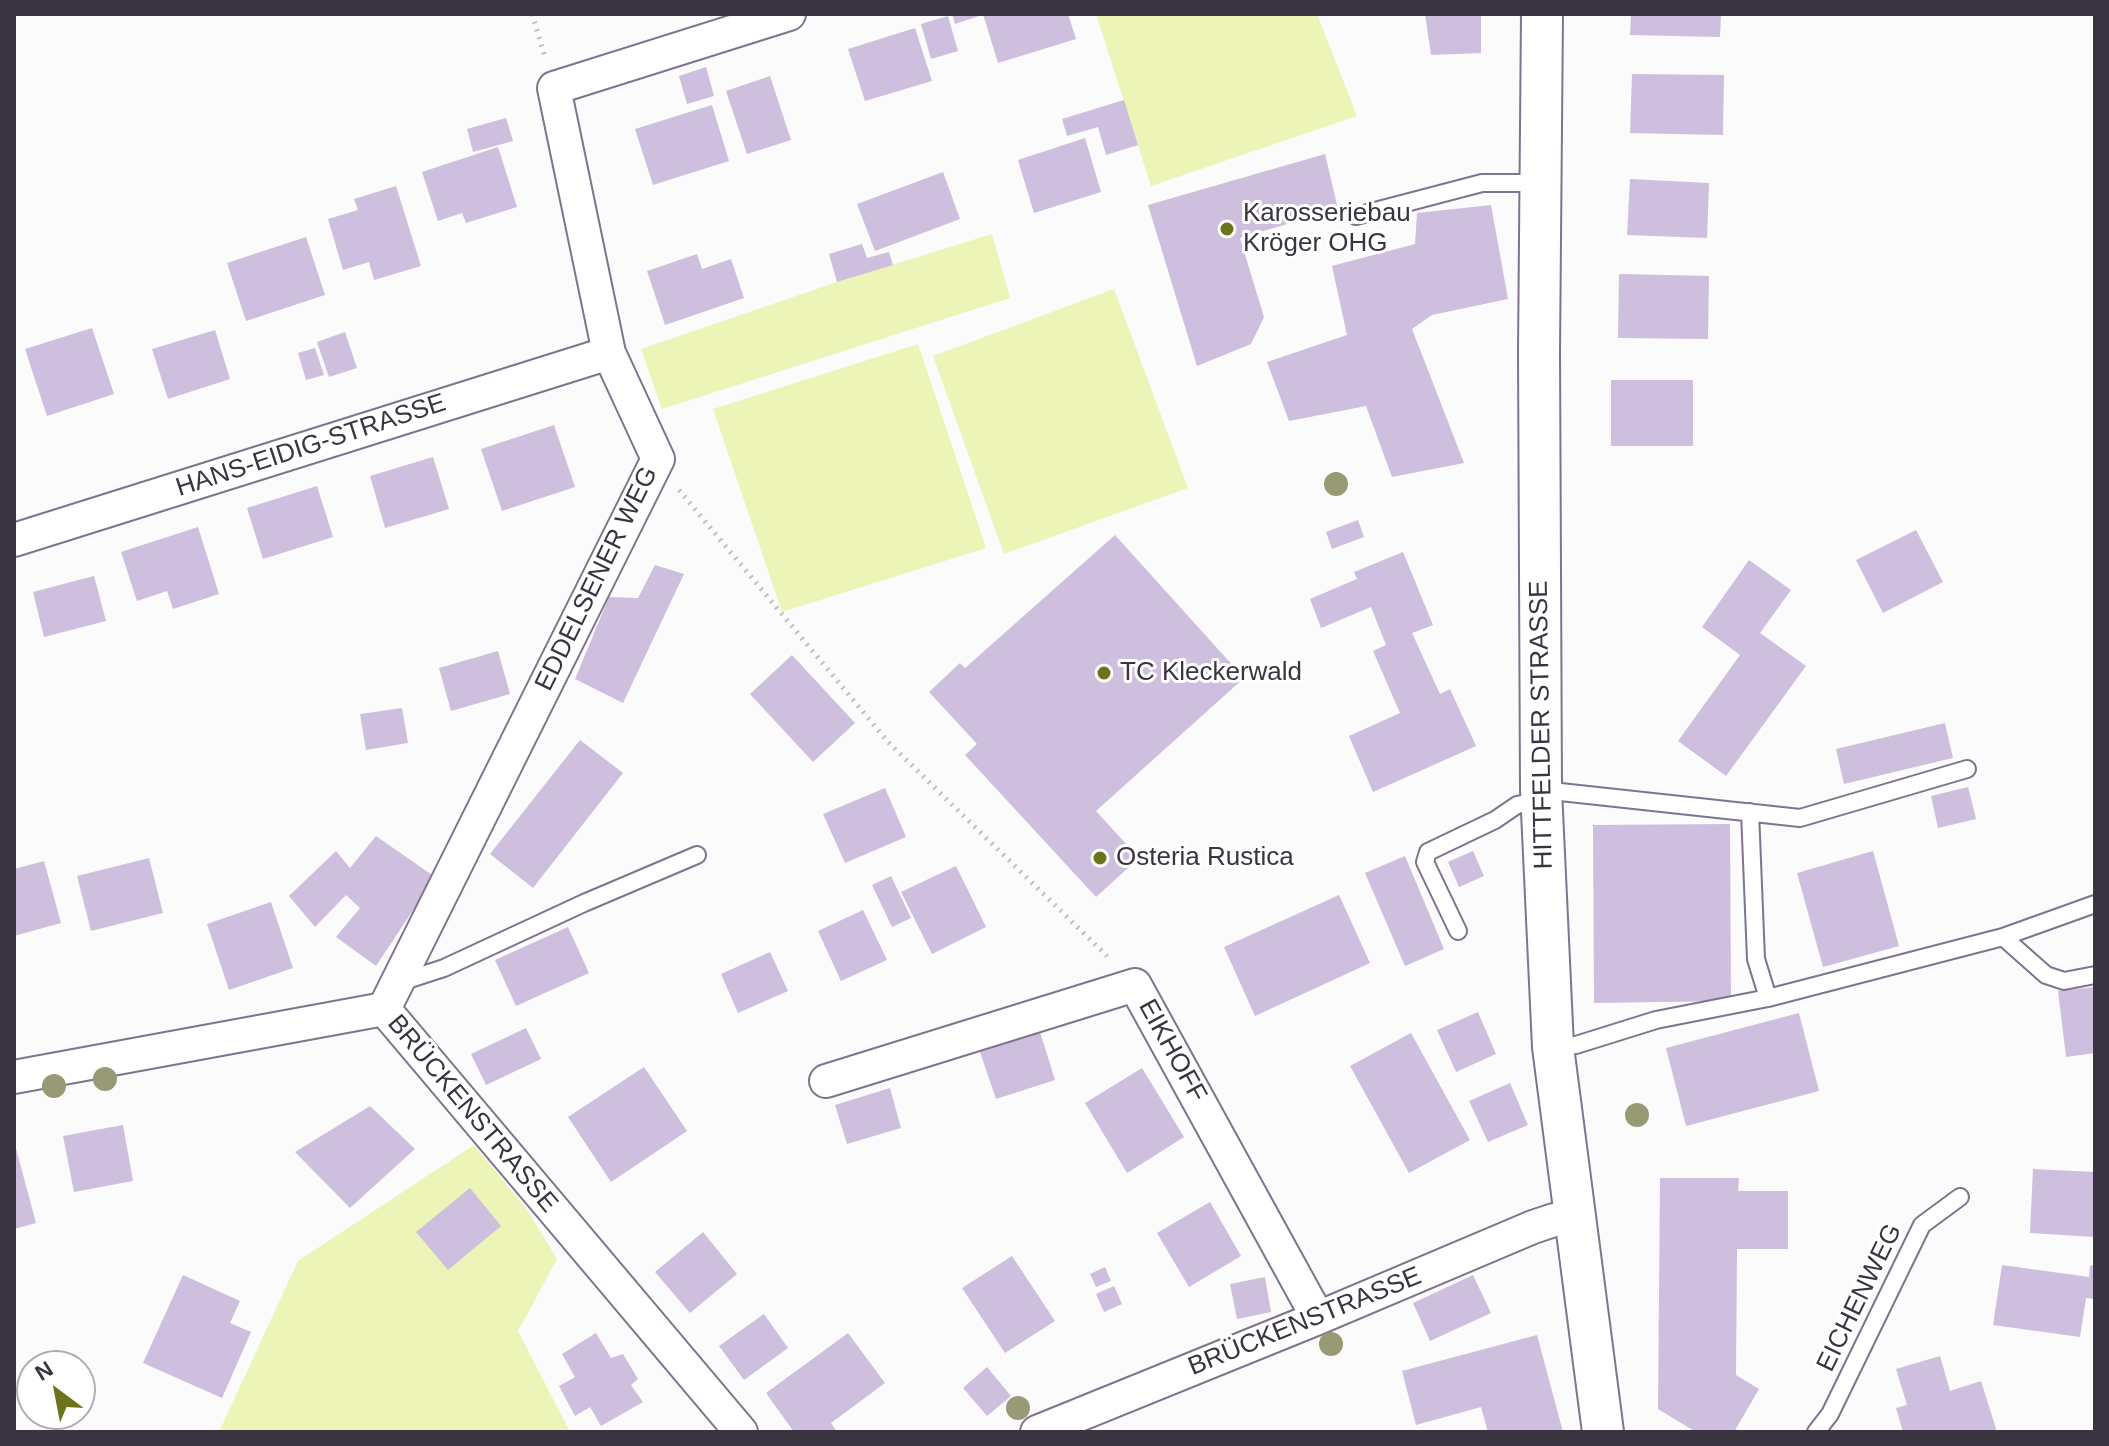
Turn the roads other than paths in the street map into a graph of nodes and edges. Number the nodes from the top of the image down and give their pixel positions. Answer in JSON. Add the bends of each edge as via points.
{"nodes":[{"id":1,"x":789,"y":14,"type":"edge"},
{"id":2,"x":1542,"y":14,"type":"edge"},
{"id":3,"x":1540,"y":183,"type":"junction"},
{"id":4,"x":1356,"y":216,"type":"dead end"},
{"id":5,"x":609,"y":353,"type":"junction"},
{"id":6,"x":14,"y":540,"type":"edge"},
{"id":7,"x":1967,"y":769,"type":"dead end"},
{"id":8,"x":1541,"y":795,"type":"junction"},
{"id":9,"x":1750,"y":812,"type":"junction"},
{"id":10,"x":697,"y":855,"type":"dead end"},
{"id":11,"x":2095,"y":904,"type":"edge"},
{"id":12,"x":1458,"y":931,"type":"dead end"},
{"id":13,"x":2003,"y":937,"type":"junction"},
{"id":14,"x":2095,"y":975,"type":"edge"},
{"id":15,"x":390,"y":996,"type":"junction"},
{"id":16,"x":1768,"y":998,"type":"junction"},
{"id":17,"x":1553,"y":1047,"type":"junction"},
{"id":18,"x":14,"y":1077,"type":"edge"},
{"id":19,"x":826,"y":1081,"type":"dead end"},
{"id":20,"x":1960,"y":1197,"type":"dead end"},
{"id":21,"x":1574,"y":1217,"type":"junction"},
{"id":22,"x":1318,"y":1318,"type":"junction"},
{"id":23,"x":741,"y":1432,"type":"edge"},
{"id":24,"x":1037,"y":1432,"type":"edge"},
{"id":25,"x":1603,"y":1432,"type":"edge"},
{"id":26,"x":1816,"y":1432,"type":"edge"}],
"edges":[{"from":1,"to":5,"type":"street","name":"EDDELSENER WEG","via":[[554,88]]},
{"from":2,"to":3,"type":"street","name":"HITTFELDER STRASSE"},
{"from":3,"to":4,"type":"lane","via":[[1482,183]]},
{"from":3,"to":8,"type":"street","name":"HITTFELDER STRASSE"},
{"from":5,"to":6,"type":"street","name":"HANS-EIDIG-STRASSE"},
{"from":5,"to":15,"type":"street","name":"EDDELSENER WEG","via":[[658,459]]},
{"from":7,"to":9,"type":"lane","via":[[1800,818]]},
{"from":8,"to":9,"type":"lane"},
{"from":8,"to":12,"type":"lane","via":[[1428,852],[1425,862]]},
{"from":8,"to":17,"type":"street","name":"HITTFELDER STRASSE"},
{"from":9,"to":16,"type":"lane","via":[[1756,959]]},
{"from":10,"to":15,"type":"lane"},
{"from":11,"to":13,"type":"lane"},
{"from":13,"to":14,"type":"lane","via":[[2046,975],[2064,981]]},
{"from":13,"to":16,"type":"lane"},
{"from":15,"to":18,"type":"street","name":"BRÜCKENSTRASSE"},
{"from":15,"to":23,"type":"street","name":"BRÜCKENSTRASSE"},
{"from":16,"to":17,"type":"lane"},
{"from":17,"to":21,"type":"street","name":"HITTFELDER STRASSE"},
{"from":19,"to":22,"type":"street","name":"EIKHOFF","via":[[1135,985]]},
{"from":20,"to":26,"type":"lane","name":"EICHENWEG","via":[[1922,1225],[1830,1414]]},
{"from":21,"to":22,"type":"street","name":"BRÜCKENSTRASSE","via":[[1533,1227]]},
{"from":21,"to":25,"type":"street","name":"HITTFELDER STRASSE"},
{"from":22,"to":24,"type":"street","name":"BRÜCKENSTRASSE"}]}
